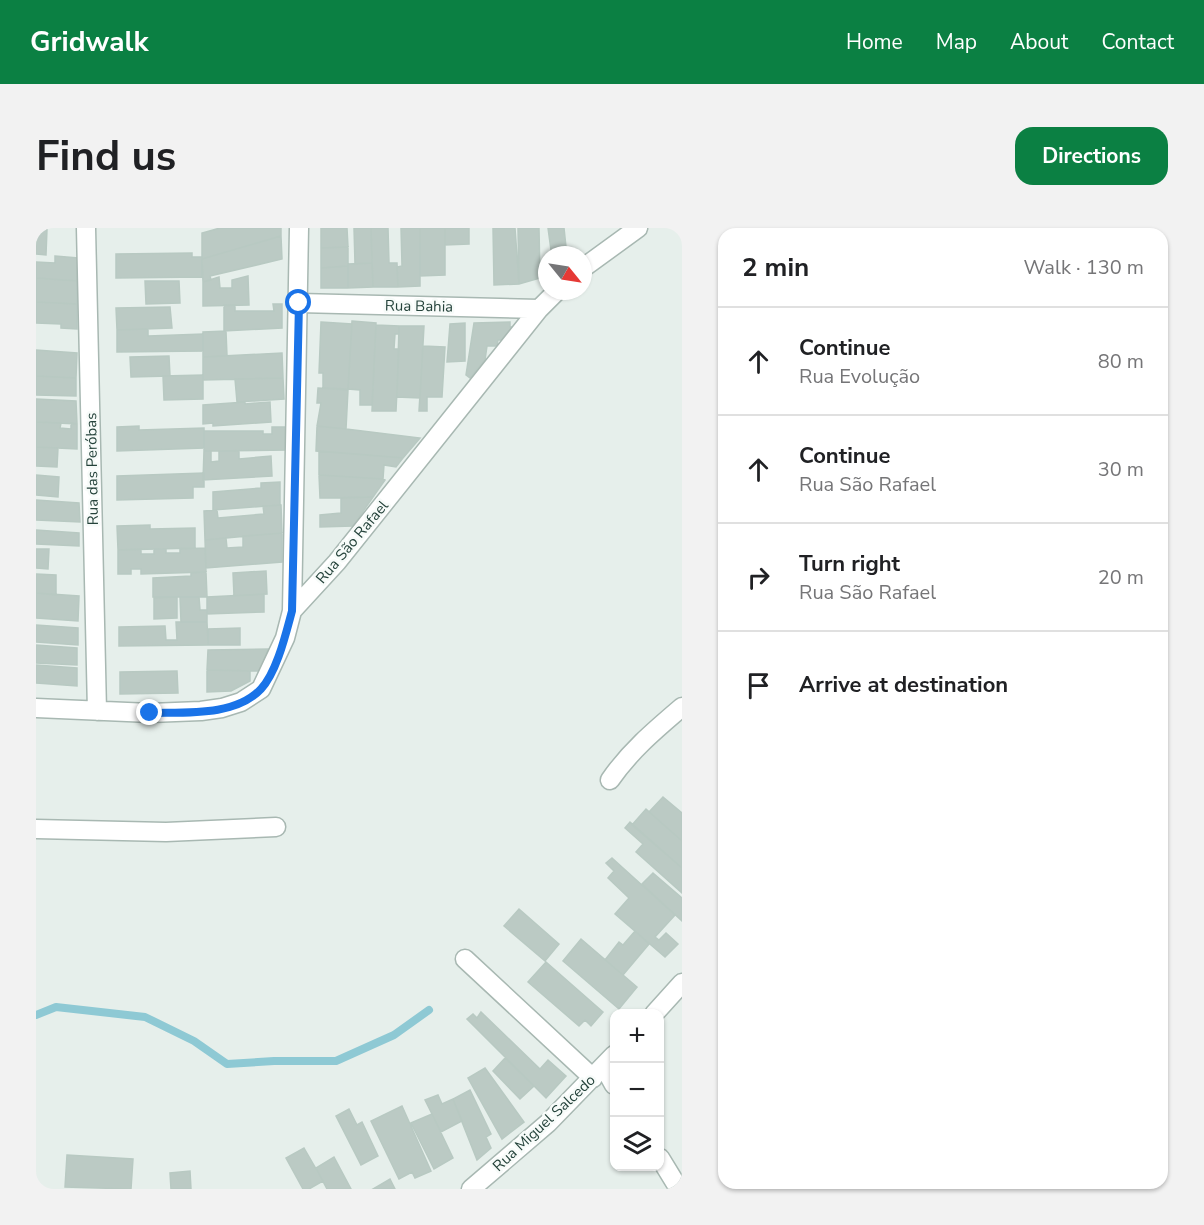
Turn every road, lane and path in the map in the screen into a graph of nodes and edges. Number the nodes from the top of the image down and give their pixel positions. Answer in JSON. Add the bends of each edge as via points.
{"nodes":[{"id":1,"x":86,"y":228,"type":"edge"},
{"id":2,"x":299,"y":228,"type":"edge"},
{"id":3,"x":638,"y":228,"type":"edge"},
{"id":4,"x":592,"y":261,"type":"edge"},
{"id":5,"x":548,"y":300,"type":"edge"},
{"id":6,"x":299,"y":303,"type":"junction"},
{"id":7,"x":539,"y":309,"type":"junction"},
{"id":8,"x":292,"y":611,"type":"junction"},
{"id":9,"x":682,"y":707,"type":"edge"},
{"id":10,"x":36,"y":708,"type":"edge"},
{"id":11,"x":97,"y":711,"type":"junction"},
{"id":12,"x":610,"y":780,"type":"dead end"},
{"id":13,"x":276,"y":827,"type":"dead end"},
{"id":14,"x":36,"y":829,"type":"edge"},
{"id":15,"x":465,"y":959,"type":"dead end"},
{"id":16,"x":682,"y":983,"type":"edge"},
{"id":17,"x":659,"y":1009,"type":"edge"},
{"id":18,"x":604,"y":1067,"type":"edge"},
{"id":19,"x":664,"y":1165,"type":"edge"},
{"id":20,"x":471,"y":1189,"type":"edge"},
{"id":21,"x":679,"y":1189,"type":"edge"}],
"edges":[{"from":1,"to":11,"type":"street","name":"Rua das Peróbas"},
{"from":2,"to":6,"type":"street"},
{"from":3,"to":4,"type":"street"},
{"from":5,"to":7,"type":"street","name":"Rua São Rafael"},
{"from":6,"to":7,"type":"street","name":"Rua Bahia"},
{"from":6,"to":8,"type":"street"},
{"from":7,"to":8,"type":"street","name":"Rua São Rafael","via":[[337,562]]},
{"from":8,"to":11,"type":"street","name":"Rua São Rafael","via":[[285,638],[261,689],[241,702],[201,711]]},
{"from":9,"to":12,"type":"street","via":[[644,739]]},
{"from":10,"to":11,"type":"street","name":"Rua São Rafael"},
{"from":13,"to":14,"type":"street","via":[[166,832]]},
{"from":15,"to":18,"type":"street"},
{"from":16,"to":17,"type":"street"},
{"from":18,"to":20,"type":"street","name":"Rua Miguel Salcedo","via":[[507,1161]]},
{"from":19,"to":21,"type":"street"}]}
